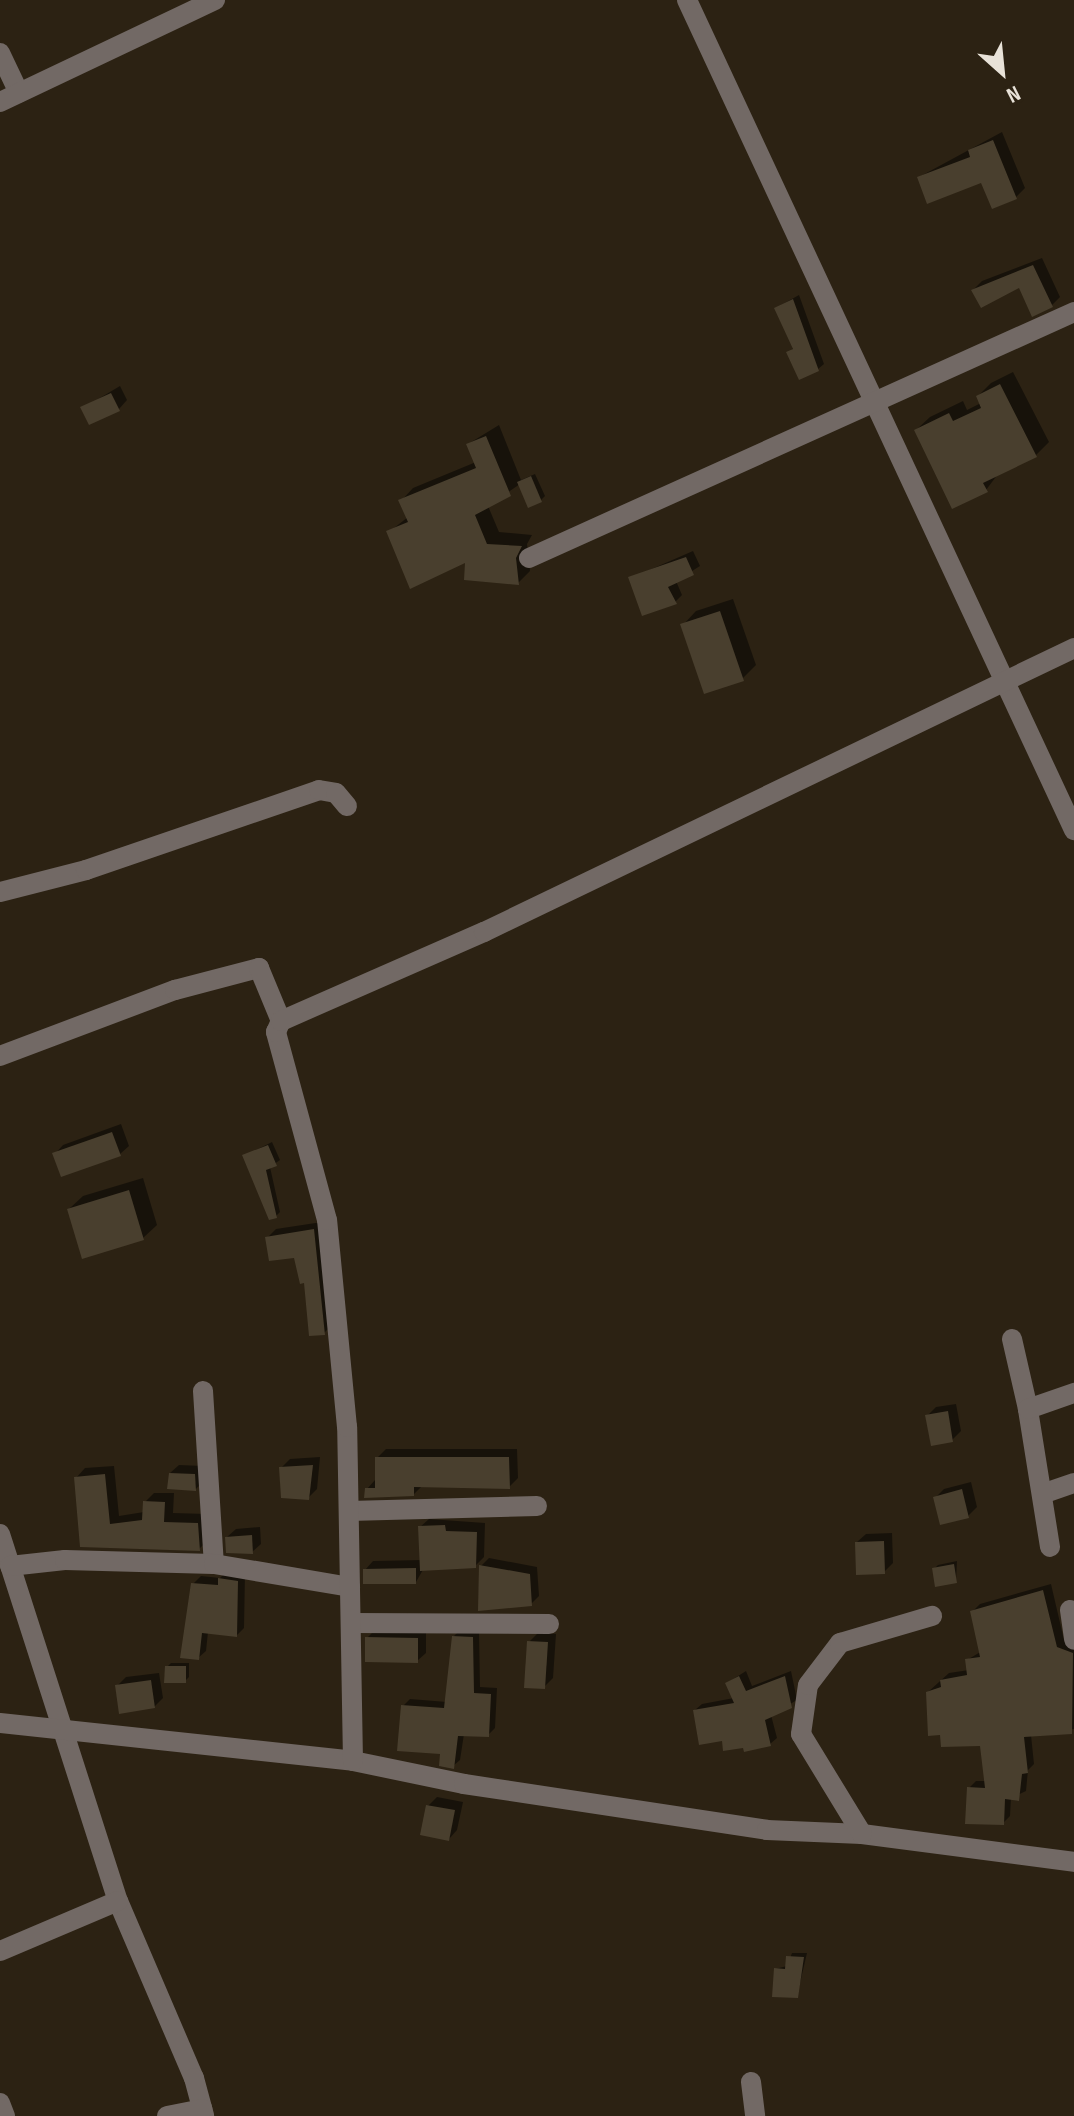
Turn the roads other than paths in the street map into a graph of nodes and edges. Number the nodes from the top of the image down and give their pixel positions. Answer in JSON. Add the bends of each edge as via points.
{"nodes":[{"id":1,"x":215,"y":0,"type":"edge"},
{"id":2,"x":687,"y":0,"type":"edge"},
{"id":3,"x":0,"y":53,"type":"edge"},
{"id":4,"x":10,"y":98,"type":"edge"},
{"id":5,"x":1074,"y":312,"type":"edge"},
{"id":6,"x":876,"y":404,"type":"junction"},
{"id":7,"x":529,"y":558,"type":"dead end"},
{"id":8,"x":1074,"y":648,"type":"edge"},
{"id":9,"x":1006,"y":682,"type":"junction"},
{"id":10,"x":347,"y":806,"type":"dead end"},
{"id":11,"x":1074,"y":830,"type":"edge"},
{"id":12,"x":0,"y":892,"type":"edge"},
{"id":13,"x":281,"y":1021,"type":"junction"},
{"id":14,"x":0,"y":1056,"type":"edge"},
{"id":15,"x":1012,"y":1339,"type":"dead end"},
{"id":16,"x":203,"y":1391,"type":"dead end"},
{"id":17,"x":1074,"y":1393,"type":"edge"},
{"id":18,"x":1028,"y":1409,"type":"junction"},
{"id":19,"x":1074,"y":1483,"type":"edge"},
{"id":20,"x":1042,"y":1494,"type":"junction"},
{"id":21,"x":537,"y":1506,"type":"dead end"},
{"id":22,"x":349,"y":1511,"type":"junction"},
{"id":23,"x":0,"y":1534,"type":"edge"},
{"id":24,"x":1050,"y":1547,"type":"dead end"},
{"id":25,"x":214,"y":1564,"type":"junction"},
{"id":26,"x":10,"y":1566,"type":"junction"},
{"id":27,"x":350,"y":1587,"type":"junction"},
{"id":28,"x":1070,"y":1610,"type":"dead end"},
{"id":29,"x":932,"y":1616,"type":"dead end"},
{"id":30,"x":352,"y":1623,"type":"junction"},
{"id":31,"x":549,"y":1624,"type":"dead end"},
{"id":32,"x":1074,"y":1640,"type":"edge"},
{"id":33,"x":0,"y":1723,"type":"edge"},
{"id":34,"x":59,"y":1728,"type":"junction"},
{"id":35,"x":353,"y":1761,"type":"junction"},
{"id":36,"x":862,"y":1834,"type":"junction"},
{"id":37,"x":1074,"y":1862,"type":"edge"},
{"id":38,"x":118,"y":1901,"type":"junction"},
{"id":39,"x":0,"y":1951,"type":"edge"},
{"id":40,"x":751,"y":2082,"type":"dead end"},
{"id":41,"x":0,"y":2103,"type":"edge"},
{"id":42,"x":203,"y":2112,"type":"edge"},
{"id":43,"x":5,"y":2116,"type":"edge"},
{"id":44,"x":167,"y":2116,"type":"edge"},
{"id":45,"x":755,"y":2116,"type":"edge"}],
"edges":[{"from":1,"to":4,"type":"street"},
{"from":2,"to":6,"type":"street"},
{"from":3,"to":4,"type":"street"},
{"from":5,"to":6,"type":"street"},
{"from":6,"to":7,"type":"street"},
{"from":6,"to":9,"type":"street"},
{"from":8,"to":9,"type":"street"},
{"from":9,"to":11,"type":"street"},
{"from":9,"to":13,"type":"street","via":[[498,926]]},
{"from":10,"to":12,"type":"street","via":[[336,793],[319,790],[86,870]]},
{"from":13,"to":14,"type":"street","via":[[259,968],[175,990]]},
{"from":13,"to":22,"type":"street","via":[[276,1032],[327,1220],[347,1427]]},
{"from":15,"to":18,"type":"street"},
{"from":16,"to":25,"type":"street"},
{"from":17,"to":18,"type":"street"},
{"from":18,"to":20,"type":"street"},
{"from":19,"to":20,"type":"street"},
{"from":20,"to":24,"type":"street"},
{"from":21,"to":22,"type":"street"},
{"from":22,"to":27,"type":"street"},
{"from":23,"to":26,"type":"street"},
{"from":25,"to":26,"type":"street","via":[[65,1560]]},
{"from":25,"to":27,"type":"street"},
{"from":26,"to":34,"type":"street"},
{"from":27,"to":30,"type":"street"},
{"from":28,"to":32,"type":"street"},
{"from":29,"to":36,"type":"street","via":[[840,1643],[808,1685],[801,1734]]},
{"from":30,"to":31,"type":"street"},
{"from":30,"to":35,"type":"street"},
{"from":33,"to":34,"type":"street"},
{"from":34,"to":35,"type":"street"},
{"from":34,"to":38,"type":"street"},
{"from":35,"to":36,"type":"street","via":[[767,1830]]},
{"from":36,"to":37,"type":"street"},
{"from":38,"to":39,"type":"street"},
{"from":38,"to":42,"type":"street","via":[[194,2078]]},
{"from":40,"to":45,"type":"street"},
{"from":41,"to":43,"type":"street"},
{"from":42,"to":44,"type":"street"}]}
